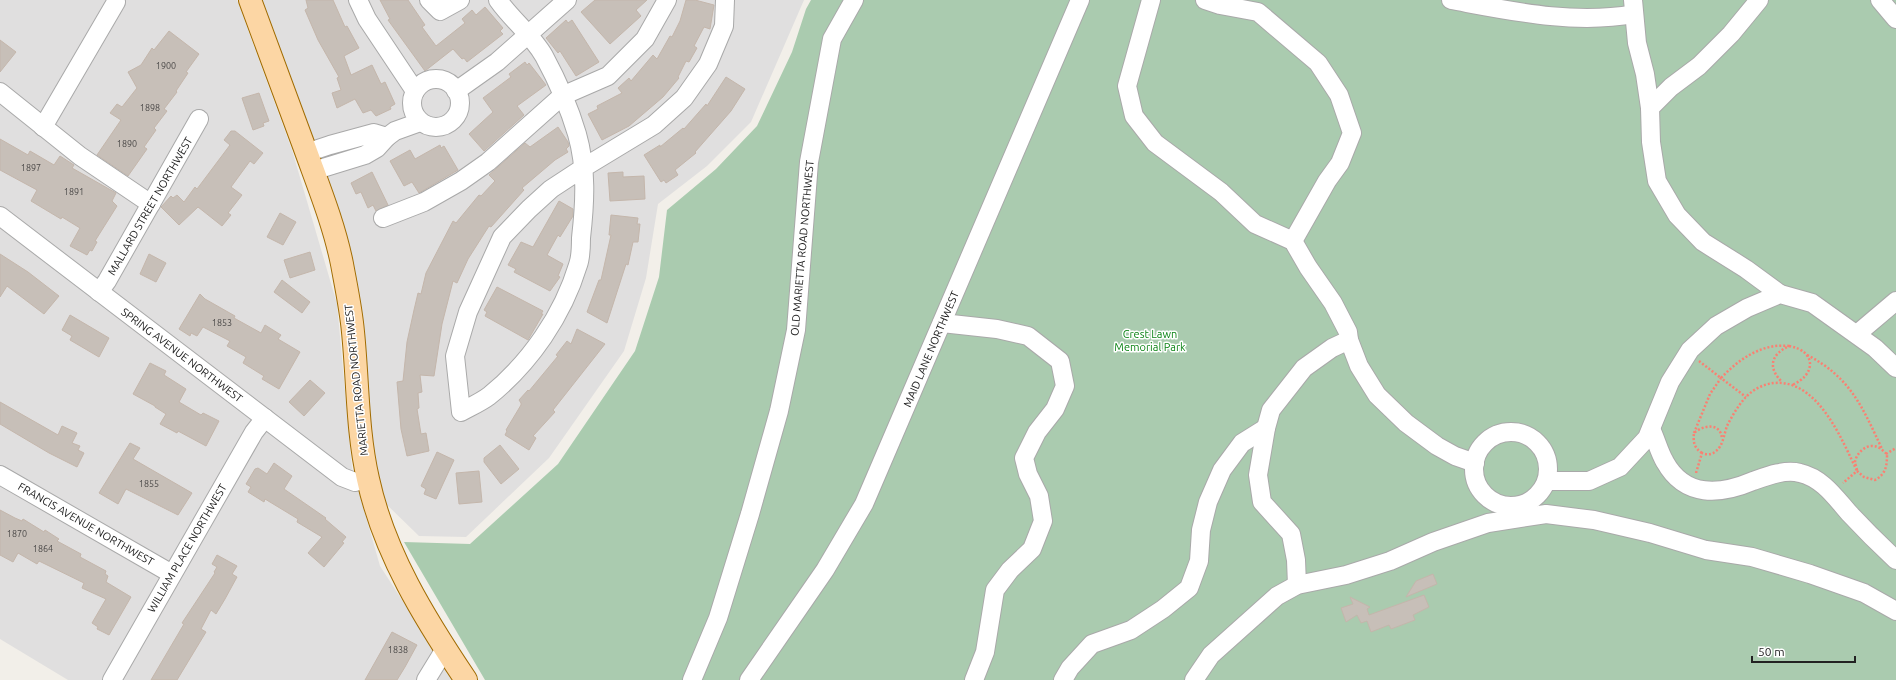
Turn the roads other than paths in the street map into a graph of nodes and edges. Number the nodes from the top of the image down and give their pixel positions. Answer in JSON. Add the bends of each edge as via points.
{"nodes":[{"id":1,"x":250,"y":0,"type":"edge"},
{"id":2,"x":358,"y":0,"type":"edge"},
{"id":3,"x":429,"y":0,"type":"edge"},
{"id":4,"x":460,"y":0,"type":"edge"},
{"id":5,"x":498,"y":0,"type":"edge"},
{"id":6,"x":567,"y":0,"type":"edge"},
{"id":7,"x":667,"y":0,"type":"edge"},
{"id":8,"x":725,"y":0,"type":"edge"},
{"id":9,"x":854,"y":0,"type":"edge"},
{"id":10,"x":1080,"y":0,"type":"edge"},
{"id":11,"x":1151,"y":0,"type":"edge"},
{"id":12,"x":1205,"y":0,"type":"edge"},
{"id":13,"x":1451,"y":0,"type":"edge"},
{"id":14,"x":1758,"y":0,"type":"edge"},
{"id":15,"x":1880,"y":0,"type":"edge"},
{"id":16,"x":116,"y":2,"type":"dead end"},
{"id":17,"x":1633,"y":7,"type":"edge"},
{"id":18,"x":1896,"y":20,"type":"edge"},
{"id":19,"x":528,"y":35,"type":"junction"},
{"id":20,"x":415,"y":91,"type":"junction"},
{"id":21,"x":456,"y":91,"type":"junction"},
{"id":22,"x":0,"y":92,"type":"edge"},
{"id":23,"x":562,"y":96,"type":"junction"},
{"id":24,"x":1650,"y":108,"type":"junction"},
{"id":25,"x":199,"y":119,"type":"dead end"},
{"id":26,"x":420,"y":122,"type":"junction"},
{"id":27,"x":43,"y":127,"type":"junction"},
{"id":28,"x":310,"y":162,"type":"junction"},
{"id":29,"x":583,"y":168,"type":"junction"},
{"id":30,"x":151,"y":204,"type":"junction"},
{"id":31,"x":0,"y":216,"type":"edge"},
{"id":32,"x":383,"y":218,"type":"dead end"},
{"id":33,"x":1293,"y":241,"type":"junction"},
{"id":34,"x":99,"y":292,"type":"junction"},
{"id":35,"x":1780,"y":294,"type":"junction"},
{"id":36,"x":1896,"y":301,"type":"edge"},
{"id":37,"x":942,"y":323,"type":"junction"},
{"id":38,"x":1857,"y":334,"type":"junction"},
{"id":39,"x":1349,"y":340,"type":"junction"},
{"id":40,"x":1896,"y":368,"type":"edge"},
{"id":41,"x":265,"y":418,"type":"junction"},
{"id":42,"x":1266,"y":428,"type":"junction"},
{"id":43,"x":1651,"y":428,"type":"junction"},
{"id":44,"x":1475,"y":463,"type":"junction"},
{"id":45,"x":0,"y":475,"type":"edge"},
{"id":46,"x":368,"y":479,"type":"junction"},
{"id":47,"x":1547,"y":481,"type":"junction"},
{"id":48,"x":1896,"y":560,"type":"edge"},
{"id":49,"x":172,"y":574,"type":"junction"},
{"id":50,"x":1297,"y":585,"type":"junction"},
{"id":51,"x":1896,"y":611,"type":"edge"},
{"id":52,"x":445,"y":649,"type":"junction"},
{"id":53,"x":112,"y":680,"type":"edge"},
{"id":54,"x":426,"y":680,"type":"edge"},
{"id":55,"x":466,"y":680,"type":"edge"},
{"id":56,"x":692,"y":680,"type":"edge"},
{"id":57,"x":749,"y":680,"type":"edge"},
{"id":58,"x":974,"y":680,"type":"edge"},
{"id":59,"x":1063,"y":680,"type":"edge"},
{"id":60,"x":1194,"y":680,"type":"edge"}],
"edges":[{"from":1,"to":28,"type":"main road","name":"MARIETTA ROAD NORTHWEST"},
{"from":2,"to":20,"type":"street","via":[[367,20]]},
{"from":3,"to":4,"type":"street","via":[[440,11]]},
{"from":5,"to":19,"type":"street"},
{"from":6,"to":19,"type":"street"},
{"from":7,"to":23,"type":"street","via":[[645,39],[608,76]]},
{"from":8,"to":29,"type":"street","via":[[724,26],[708,64],[684,98],[654,125]]},
{"from":9,"to":56,"type":"street","name":"OLD MARIETTA ROAD NORTHWEST","via":[[832,39],[809,162],[796,330],[779,412],[718,618]]},
{"from":10,"to":37,"type":"street","name":"MAID LANE NORTHWEST"},
{"from":11,"to":33,"type":"street","via":[[1127,86],[1134,116],[1155,143],[1221,192],[1255,224]]},
{"from":12,"to":33,"type":"street","via":[[1258,12],[1318,63],[1339,95],[1352,133],[1340,163]]},
{"from":13,"to":17,"type":"street","via":[[1560,17],[1610,19]]},
{"from":14,"to":24,"type":"street","via":[[1731,34]]},
{"from":15,"to":18,"type":"street"},
{"from":16,"to":27,"type":"street"},
{"from":17,"to":24,"type":"street","via":[[1637,43]]},
{"from":19,"to":21,"type":"street","via":[[497,62]]},
{"from":19,"to":23,"type":"street","via":[[543,55]]},
{"from":20,"to":21,"type":"street","via":[[424,83],[442,80]]},
{"from":20,"to":26,"type":"street","via":[[412,108]]},
{"from":21,"to":26,"type":"street","via":[[460,99],[460,108],[456,117],[439,127]]},
{"from":22,"to":27,"type":"street"},
{"from":23,"to":29,"type":"street","via":[[577,135]]},
{"from":23,"to":32,"type":"street","via":[[488,162],[461,181],[424,202]]},
{"from":24,"to":35,"type":"street","via":[[1651,142],[1657,181],[1677,215],[1703,242]]},
{"from":25,"to":30,"type":"street","name":"MALLARD STREET NORTHWEST"},
{"from":26,"to":28,"type":"street","via":[[387,136],[377,148],[365,155]]},
{"from":27,"to":30,"type":"street","via":[[80,156]]},
{"from":28,"to":46,"type":"main road","name":"MARIETTA ROAD NORTHWEST","via":[[324,200],[341,262],[353,329],[361,439]]},
{"from":29,"to":29,"type":"street","via":[[586,198],[579,264],[561,308],[539,344],[512,376],[488,397],[461,412],[455,356],[468,312],[502,237],[551,189]]},
{"from":30,"to":34,"type":"street","name":"MALLARD STREET NORTHWEST"},
{"from":31,"to":34,"type":"street","name":"SPRING AVENUE NORTHWEST"},
{"from":33,"to":39,"type":"street","via":[[1333,303],[1348,332]]},
{"from":34,"to":41,"type":"street","name":"SPRING AVENUE NORTHWEST"},
{"from":35,"to":38,"type":"street","via":[[1812,303]]},
{"from":35,"to":43,"type":"street","via":[[1747,308],[1716,326],[1690,350],[1670,382]]},
{"from":36,"to":38,"type":"street"},
{"from":37,"to":57,"type":"street","name":"MAID LANE NORTHWEST","via":[[864,504],[825,570]]},
{"from":37,"to":58,"type":"street","via":[[997,329],[1028,336],[1060,361],[1065,386],[1055,409],[1037,432],[1024,458],[1028,474],[1039,496],[1043,520],[1032,549],[1010,570],[995,590],[985,652]]},
{"from":38,"to":40,"type":"street"},
{"from":39,"to":42,"type":"street","via":[[1332,348],[1304,368],[1271,410]]},
{"from":39,"to":44,"type":"street","via":[[1359,366],[1377,395],[1406,423],[1437,446]]},
{"from":41,"to":46,"type":"street","name":"SPRING AVENUE NORTHWEST","via":[[342,477],[355,482]]},
{"from":41,"to":49,"type":"street","name":"WILLIAM PLACE NORTHWEST","via":[[254,432]]},
{"from":42,"to":50,"type":"street","via":[[1258,475],[1262,502],[1291,534]]},
{"from":42,"to":59,"type":"street","via":[[1242,443],[1222,470],[1208,502],[1201,530],[1199,561],[1189,588],[1131,630],[1092,644],[1070,668]]},
{"from":43,"to":47,"type":"street","via":[[1646,438],[1620,466],[1589,481]]},
{"from":43,"to":48,"type":"street","via":[[1665,462],[1678,478],[1692,487],[1723,491],[1783,472],[1800,473],[1831,491]]},
{"from":44,"to":47,"type":"street","via":[[1476,479],[1484,494],[1494,502],[1509,506],[1522,504],[1536,497]]},
{"from":44,"to":47,"type":"street","via":[[1479,451],[1487,441],[1496,435],[1515,432],[1527,436],[1543,450],[1548,468]]},
{"from":45,"to":49,"type":"street","name":"FRANCIS AVENUE NORTHWEST"},
{"from":46,"to":52,"type":"main road","name":"MARIETTA ROAD NORTHWEST","via":[[379,520],[396,561]]},
{"from":49,"to":53,"type":"street","name":"WILLIAM PLACE NORTHWEST"},
{"from":50,"to":51,"type":"street","via":[[1376,566],[1434,542],[1488,524],[1546,514],[1594,520],[1706,550],[1752,557],[1810,574],[1864,594]]},
{"from":50,"to":60,"type":"street","via":[[1276,596],[1211,655]]},
{"from":52,"to":54,"type":"street"},
{"from":52,"to":55,"type":"main road","name":"MARIETTA ROAD NORTHWEST"}]}
